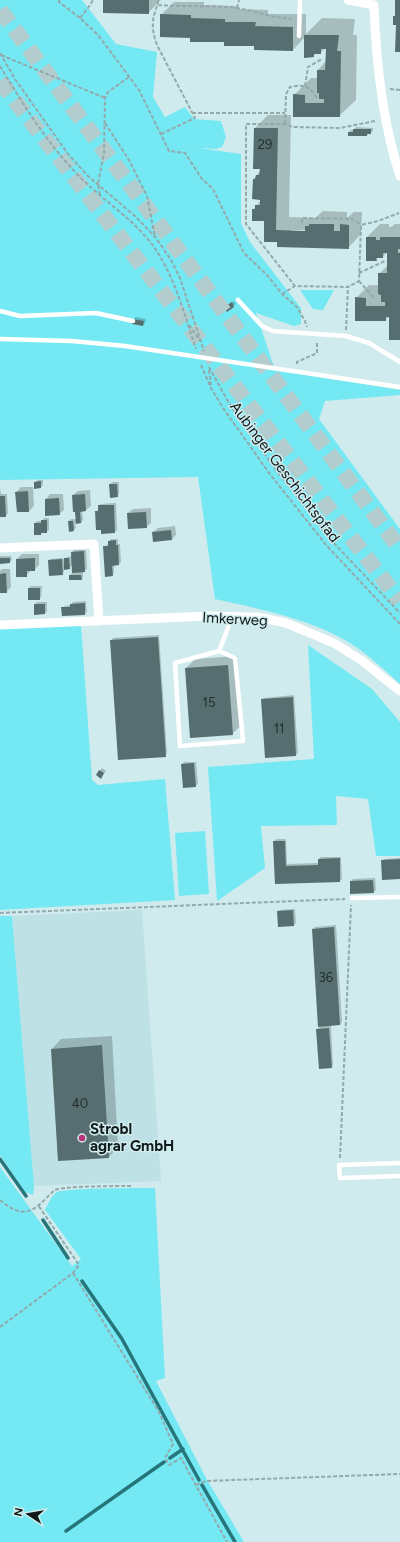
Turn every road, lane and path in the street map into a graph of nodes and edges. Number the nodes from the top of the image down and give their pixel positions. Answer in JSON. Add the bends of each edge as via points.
{"nodes":[{"id":1,"x":59,"y":0,"type":"edge"},
{"id":2,"x":93,"y":0,"type":"edge"},
{"id":3,"x":158,"y":0,"type":"edge"},
{"id":4,"x":239,"y":0,"type":"edge"},
{"id":5,"x":300,"y":0,"type":"edge"},
{"id":6,"x":348,"y":0,"type":"edge"},
{"id":7,"x":374,"y":3,"type":"edge"},
{"id":8,"x":158,"y":5,"type":"junction"},
{"id":9,"x":237,"y":8,"type":"junction"},
{"id":10,"x":80,"y":18,"type":"junction"},
{"id":11,"x":290,"y":19,"type":"dead end"},
{"id":12,"x":299,"y":36,"type":"dead end"},
{"id":13,"x":1,"y":54,"type":"edge"},
{"id":14,"x":322,"y":59,"type":"dead end"},
{"id":15,"x":0,"y":66,"type":"edge"},
{"id":16,"x":129,"y":76,"type":"junction"},
{"id":17,"x":305,"y":86,"type":"junction"},
{"id":18,"x":105,"y":98,"type":"junction"},
{"id":19,"x":317,"y":98,"type":"dead end"},
{"id":20,"x":192,"y":113,"type":"junction"},
{"id":21,"x":285,"y":113,"type":"junction"},
{"id":22,"x":375,"y":122,"type":"dead end"},
{"id":23,"x":105,"y":123,"type":"junction"},
{"id":24,"x":285,"y":124,"type":"junction"},
{"id":25,"x":161,"y":134,"type":"junction"},
{"id":26,"x":400,"y":176,"type":"edge"},
{"id":27,"x":98,"y":184,"type":"junction"},
{"id":28,"x":100,"y":195,"type":"junction"},
{"id":29,"x":399,"y":213,"type":"dead end"},
{"id":30,"x":302,"y":224,"type":"dead end"},
{"id":31,"x":361,"y":225,"type":"junction"},
{"id":32,"x":156,"y":238,"type":"junction"},
{"id":33,"x":385,"y":262,"type":"dead end"},
{"id":34,"x":360,"y":273,"type":"junction"},
{"id":35,"x":359,"y":281,"type":"junction"},
{"id":36,"x":295,"y":286,"type":"junction"},
{"id":37,"x":348,"y":287,"type":"junction"},
{"id":38,"x":282,"y":294,"type":"junction"},
{"id":39,"x":375,"y":299,"type":"dead end"},
{"id":40,"x":238,"y":300,"type":"dead end"},
{"id":41,"x":0,"y":311,"type":"edge"},
{"id":42,"x":132,"y":321,"type":"dead end"},
{"id":43,"x":187,"y":323,"type":"junction"},
{"id":44,"x":346,"y":326,"type":"dead end"},
{"id":45,"x":309,"y":333,"type":"junction"},
{"id":46,"x":318,"y":334,"type":"junction"},
{"id":47,"x":0,"y":340,"type":"edge"},
{"id":48,"x":202,"y":345,"type":"junction"},
{"id":49,"x":198,"y":356,"type":"junction"},
{"id":50,"x":206,"y":357,"type":"junction"},
{"id":51,"x":400,"y":362,"type":"edge"},
{"id":52,"x":210,"y":368,"type":"junction"},
{"id":53,"x":296,"y":370,"type":"junction"},
{"id":54,"x":400,"y":386,"type":"edge"},
{"id":55,"x":211,"y":388,"type":"junction"},
{"id":56,"x":0,"y":548,"type":"edge"},
{"id":57,"x":400,"y":613,"type":"edge"},
{"id":58,"x":233,"y":616,"type":"junction"},
{"id":59,"x":99,"y":621,"type":"junction"},
{"id":60,"x":400,"y":624,"type":"edge"},
{"id":61,"x":0,"y":625,"type":"edge"},
{"id":62,"x":219,"y":651,"type":"junction"},
{"id":63,"x":400,"y":691,"type":"edge"},
{"id":64,"x":400,"y":897,"type":"edge"},
{"id":65,"x":352,"y":898,"type":"junction"},
{"id":66,"x":0,"y":913,"type":"edge"},
{"id":67,"x":400,"y":1163,"type":"edge"},
{"id":68,"x":339,"y":1165,"type":"junction"},
{"id":69,"x":400,"y":1176,"type":"edge"},
{"id":70,"x":132,"y":1186,"type":"dead end"},
{"id":71,"x":0,"y":1200,"type":"edge"},
{"id":72,"x":38,"y":1205,"type":"junction"},
{"id":73,"x":73,"y":1273,"type":"junction"},
{"id":74,"x":0,"y":1327,"type":"edge"},
{"id":75,"x":400,"y":1474,"type":"edge"},
{"id":76,"x":196,"y":1485,"type":"junction"},
{"id":77,"x":227,"y":1542,"type":"edge"}],
"edges":[{"from":1,"to":10,"type":"path"},
{"from":2,"to":10,"type":"path"},
{"from":3,"to":8,"type":"path"},
{"from":4,"to":9,"type":"path"},
{"from":5,"to":12,"type":"lane"},
{"from":6,"to":7,"type":"street"},
{"from":7,"to":26,"type":"street","via":[[381,92],[394,159]]},
{"from":8,"to":9,"type":"path"},
{"from":8,"to":20,"type":"path","via":[[153,19],[156,45]]},
{"from":9,"to":11,"type":"path"},
{"from":10,"to":16,"type":"path","via":[[98,35]]},
{"from":13,"to":18,"type":"path"},
{"from":13,"to":27,"type":"path","via":[[15,79],[68,154]]},
{"from":14,"to":17,"type":"path","via":[[308,67]]},
{"from":15,"to":28,"type":"path","name":"Aubinger Geschichtspfad","via":[[40,128],[64,159]]},
{"from":16,"to":18,"type":"path","via":[[108,92]]},
{"from":16,"to":25,"type":"path"},
{"from":17,"to":19,"type":"path"},
{"from":17,"to":21,"type":"path","via":[[290,87],[286,94]]},
{"from":18,"to":23,"type":"path"},
{"from":20,"to":21,"type":"path"},
{"from":20,"to":25,"type":"path","via":[[195,118]]},
{"from":21,"to":24,"type":"path"},
{"from":22,"to":24,"type":"path","via":[[340,128],[293,127]]},
{"from":23,"to":27,"type":"path","via":[[104,153]]},
{"from":23,"to":32,"type":"path","via":[[129,160],[147,196]]},
{"from":24,"to":36,"type":"path","via":[[246,124],[246,224]]},
{"from":25,"to":38,"type":"path","via":[[170,151],[185,153],[202,179],[213,189],[244,253]]},
{"from":27,"to":28,"type":"path"},
{"from":27,"to":32,"type":"path"},
{"from":28,"to":43,"type":"path","name":"Aubinger Geschichtspfad","via":[[132,222],[151,244],[164,264]]},
{"from":29,"to":31,"type":"path"},
{"from":30,"to":31,"type":"path","via":[[302,218],[352,219]]},
{"from":31,"to":34,"type":"path"},
{"from":32,"to":48,"type":"path","via":[[180,278]]},
{"from":33,"to":34,"type":"path"},
{"from":34,"to":35,"type":"path"},
{"from":35,"to":37,"type":"path"},
{"from":35,"to":39,"type":"path"},
{"from":36,"to":37,"type":"path"},
{"from":36,"to":38,"type":"path"},
{"from":37,"to":44,"type":"path"},
{"from":38,"to":45,"type":"path","via":[[297,307]]},
{"from":40,"to":45,"type":"lane","via":[[262,326],[273,331]]},
{"from":41,"to":42,"type":"lane","via":[[20,316],[96,313]]},
{"from":43,"to":48,"type":"path"},
{"from":43,"to":49,"type":"path","name":"Aubinger Geschichtspfad"},
{"from":45,"to":46,"type":"lane"},
{"from":46,"to":51,"type":"lane","via":[[346,336],[368,343]]},
{"from":46,"to":53,"type":"path","via":[[317,353],[297,362]]},
{"from":47,"to":49,"type":"lane","via":[[72,341]]},
{"from":48,"to":50,"type":"path"},
{"from":49,"to":50,"type":"lane"},
{"from":49,"to":55,"type":"path","name":"Aubinger Geschichtspfad"},
{"from":50,"to":52,"type":"path"},
{"from":50,"to":53,"type":"lane"},
{"from":52,"to":55,"type":"path"},
{"from":52,"to":57,"type":"path","via":[[229,403],[275,469],[332,541]]},
{"from":53,"to":54,"type":"lane"},
{"from":55,"to":60,"type":"path","name":"Aubinger Geschichtspfad","via":[[260,462],[308,522],[347,569]]},
{"from":56,"to":59,"type":"street","via":[[94,544]]},
{"from":58,"to":59,"type":"street","name":"Imkerweg"},
{"from":58,"to":62,"type":"lane"},
{"from":58,"to":63,"type":"street","name":"Imkerweg","via":[[265,618],[310,632],[361,660]]},
{"from":59,"to":61,"type":"street","name":"Imkerweg"},
{"from":62,"to":62,"type":"lane","via":[[175,663],[180,746],[243,741],[235,658]]},
{"from":64,"to":65,"type":"lane"},
{"from":65,"to":66,"type":"path"},
{"from":65,"to":68,"type":"path"},
{"from":67,"to":68,"type":"lane"},
{"from":68,"to":69,"type":"lane","via":[[340,1178]]},
{"from":70,"to":72,"type":"path","via":[[56,1189]]},
{"from":71,"to":72,"type":"path","via":[[19,1211],[28,1211]]},
{"from":72,"to":73,"type":"path","via":[[79,1265]]},
{"from":73,"to":74,"type":"path"},
{"from":73,"to":76,"type":"path","via":[[159,1412],[173,1444],[165,1458],[169,1465],[181,1458]]},
{"from":75,"to":76,"type":"path","via":[[206,1481]]},
{"from":76,"to":77,"type":"path"}]}
